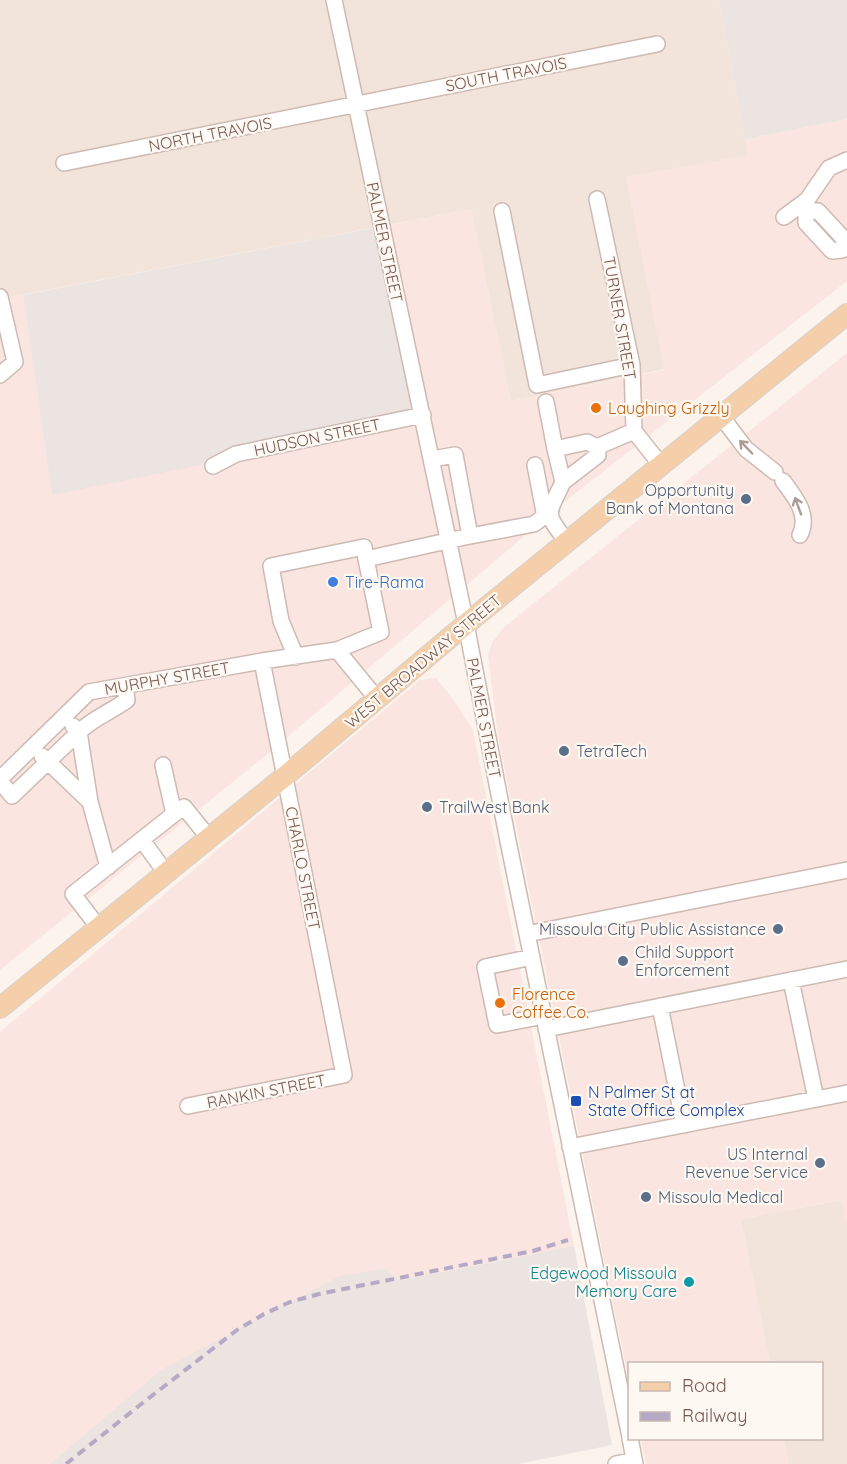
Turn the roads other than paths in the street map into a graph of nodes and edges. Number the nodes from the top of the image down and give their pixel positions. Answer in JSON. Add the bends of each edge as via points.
{"nodes":[{"id":1,"x":334,"y":0,"type":"edge"},
{"id":2,"x":657,"y":44,"type":"dead end"},
{"id":3,"x":355,"y":104,"type":"junction"},
{"id":4,"x":847,"y":160,"type":"edge"},
{"id":5,"x":64,"y":163,"type":"dead end"},
{"id":6,"x":597,"y":199,"type":"dead end"},
{"id":7,"x":803,"y":208,"type":"junction"},
{"id":8,"x":502,"y":211,"type":"dead end"},
{"id":9,"x":784,"y":217,"type":"dead end"},
{"id":10,"x":845,"y":253,"type":"edge"},
{"id":11,"x":0,"y":297,"type":"edge"},
{"id":12,"x":847,"y":314,"type":"edge"},
{"id":13,"x":632,"y":365,"type":"junction"},
{"id":14,"x":0,"y":375,"type":"edge"},
{"id":15,"x":546,"y":402,"type":"dead end"},
{"id":16,"x":423,"y":415,"type":"junction"},
{"id":17,"x":721,"y":416,"type":"junction"},
{"id":18,"x":634,"y":431,"type":"junction"},
{"id":19,"x":597,"y":447,"type":"junction"},
{"id":20,"x":555,"y":449,"type":"junction"},
{"id":21,"x":432,"y":459,"type":"junction"},
{"id":22,"x":535,"y":465,"type":"dead end"},
{"id":23,"x":661,"y":465,"type":"junction"},
{"id":24,"x":213,"y":466,"type":"dead end"},
{"id":25,"x":563,"y":482,"type":"junction"},
{"id":26,"x":547,"y":515,"type":"junction"},
{"id":27,"x":801,"y":535,"type":"dead end"},
{"id":28,"x":471,"y":536,"type":"junction"},
{"id":29,"x":449,"y":541,"type":"junction"},
{"id":30,"x":567,"y":542,"type":"junction"},
{"id":31,"x":366,"y":559,"type":"junction"},
{"id":32,"x":466,"y":624,"type":"junction"},
{"id":33,"x":337,"y":650,"type":"junction"},
{"id":34,"x":296,"y":657,"type":"junction"},
{"id":35,"x":262,"y":661,"type":"junction"},
{"id":36,"x":125,"y":686,"type":"junction"},
{"id":37,"x":376,"y":699,"type":"junction"},
{"id":38,"x":65,"y":716,"type":"junction"},
{"id":39,"x":79,"y":732,"type":"junction"},
{"id":40,"x":46,"y":734,"type":"junction"},
{"id":41,"x":34,"y":746,"type":"junction"},
{"id":42,"x":60,"y":750,"type":"junction"},
{"id":43,"x":19,"y":760,"type":"junction"},
{"id":44,"x":48,"y":762,"type":"junction"},
{"id":45,"x":163,"y":765,"type":"dead end"},
{"id":46,"x":33,"y":776,"type":"junction"},
{"id":47,"x":284,"y":777,"type":"junction"},
{"id":48,"x":0,"y":780,"type":"edge"},
{"id":49,"x":90,"y":802,"type":"junction"},
{"id":50,"x":174,"y":814,"type":"junction"},
{"id":51,"x":210,"y":838,"type":"junction"},
{"id":52,"x":142,"y":840,"type":"junction"},
{"id":53,"x":108,"y":867,"type":"junction"},
{"id":54,"x":847,"y":870,"type":"edge"},
{"id":55,"x":166,"y":873,"type":"junction"},
{"id":56,"x":99,"y":928,"type":"junction"},
{"id":57,"x":527,"y":934,"type":"junction"},
{"id":58,"x":532,"y":957,"type":"junction"},
{"id":59,"x":847,"y":969,"type":"edge"},
{"id":60,"x":791,"y":980,"type":"junction"},
{"id":61,"x":660,"y":1006,"type":"junction"},
{"id":62,"x":0,"y":1008,"type":"edge"},
{"id":63,"x":545,"y":1022,"type":"junction"},
{"id":64,"x":344,"y":1075,"type":"joint"},
{"id":65,"x":847,"y":1093,"type":"edge"},
{"id":66,"x":816,"y":1099,"type":"junction"},
{"id":67,"x":188,"y":1106,"type":"dead end"},
{"id":68,"x":684,"y":1125,"type":"junction"},
{"id":69,"x":570,"y":1147,"type":"junction"},
{"id":70,"x":628,"y":1428,"type":"edge"},
{"id":71,"x":630,"y":1440,"type":"edge"},
{"id":72,"x":635,"y":1462,"type":"edge"},
{"id":73,"x":616,"y":1464,"type":"edge"}],
"edges":[{"from":1,"to":3,"type":"street","name":"PALMER STREET"},
{"from":2,"to":3,"type":"street","name":"SOUTH TRAVOIS"},
{"from":3,"to":5,"type":"street","name":"NORTH TRAVOIS"},
{"from":3,"to":16,"type":"street","name":"PALMER STREET"},
{"from":4,"to":7,"type":"street","via":[[829,168]]},
{"from":6,"to":13,"type":"street","name":"TURNER STREET"},
{"from":7,"to":9,"type":"street"},
{"from":7,"to":10,"type":"street","via":[[806,224],[832,251]]},
{"from":8,"to":13,"type":"street","via":[[537,384]]},
{"from":11,"to":14,"type":"street","via":[[15,362]]},
{"from":12,"to":17,"type":"main road","name":"WEST BROADWAY STREET"},
{"from":13,"to":18,"type":"street","name":"TURNER STREET"},
{"from":15,"to":20,"type":"street"},
{"from":16,"to":21,"type":"street","name":"PALMER STREET"},
{"from":16,"to":24,"type":"street","name":"HUDSON STREET","via":[[236,454]]},
{"from":17,"to":23,"type":"main road","name":"WEST BROADWAY STREET"},
{"from":27,"to":17,"type":"street","one_way":true,"via":[[804,527],[800,503],[779,477],[746,449]]},
{"from":18,"to":19,"type":"street"},
{"from":18,"to":23,"type":"street"},
{"from":19,"to":20,"type":"street","via":[[587,442]]},
{"from":19,"to":25,"type":"street","via":[[598,455]]},
{"from":20,"to":25,"type":"street"},
{"from":21,"to":28,"type":"street","via":[[455,454]]},
{"from":21,"to":29,"type":"street","name":"PALMER STREET"},
{"from":22,"to":26,"type":"street"},
{"from":23,"to":30,"type":"main road","name":"WEST BROADWAY STREET"},
{"from":25,"to":26,"type":"street"},
{"from":26,"to":28,"type":"street","via":[[534,525]]},
{"from":26,"to":30,"type":"street"},
{"from":28,"to":29,"type":"street"},
{"from":29,"to":31,"type":"street"},
{"from":29,"to":32,"type":"street","name":"PALMER STREET"},
{"from":30,"to":32,"type":"main road","name":"WEST BROADWAY STREET"},
{"from":31,"to":33,"type":"street","name":"MURPHY STREET","via":[[381,632]]},
{"from":31,"to":34,"type":"street","via":[[364,547],[271,566],[281,621]]},
{"from":32,"to":37,"type":"main road","name":"WEST BROADWAY STREET"},
{"from":32,"to":57,"type":"street","name":"PALMER STREET"},
{"from":33,"to":34,"type":"street","name":"MURPHY STREET"},
{"from":33,"to":37,"type":"street"},
{"from":34,"to":35,"type":"street","name":"MURPHY STREET"},
{"from":35,"to":36,"type":"street","name":"MURPHY STREET"},
{"from":35,"to":47,"type":"street","name":"CHARLO STREET"},
{"from":36,"to":38,"type":"street","name":"MURPHY STREET","via":[[89,692]]},
{"from":36,"to":39,"type":"street","via":[[127,700]]},
{"from":37,"to":47,"type":"main road","name":"WEST BROADWAY STREET"},
{"from":38,"to":39,"type":"street"},
{"from":38,"to":40,"type":"street","name":"MURPHY STREET"},
{"from":39,"to":42,"type":"street"},
{"from":39,"to":49,"type":"street"},
{"from":40,"to":41,"type":"street","name":"MURPHY STREET"},
{"from":40,"to":42,"type":"street"},
{"from":41,"to":43,"type":"street","name":"MURPHY STREET"},
{"from":41,"to":44,"type":"street"},
{"from":42,"to":44,"type":"street"},
{"from":43,"to":46,"type":"street"},
{"from":43,"to":48,"type":"street","name":"MURPHY STREET"},
{"from":44,"to":46,"type":"street"},
{"from":44,"to":49,"type":"street"},
{"from":45,"to":50,"type":"street"},
{"from":46,"to":48,"type":"street","via":[[12,796]]},
{"from":47,"to":51,"type":"main road","name":"WEST BROADWAY STREET"},
{"from":47,"to":64,"type":"street","name":"CHARLO STREET"},
{"from":49,"to":53,"type":"street"},
{"from":50,"to":51,"type":"street","via":[[184,807]]},
{"from":50,"to":52,"type":"street"},
{"from":51,"to":55,"type":"main road","name":"WEST BROADWAY STREET"},
{"from":52,"to":53,"type":"street"},
{"from":52,"to":55,"type":"street"},
{"from":53,"to":56,"type":"street","via":[[73,894]]},
{"from":54,"to":57,"type":"street"},
{"from":55,"to":56,"type":"main road","name":"WEST BROADWAY STREET"},
{"from":56,"to":62,"type":"main road","name":"WEST BROADWAY STREET"},
{"from":57,"to":58,"type":"street","name":"PALMER STREET"},
{"from":58,"to":63,"type":"street","name":"PALMER STREET"},
{"from":58,"to":63,"type":"street","via":[[484,967],[497,1025]]},
{"from":59,"to":60,"type":"street"},
{"from":60,"to":61,"type":"street"},
{"from":60,"to":66,"type":"street"},
{"from":61,"to":63,"type":"street"},
{"from":61,"to":68,"type":"street"},
{"from":63,"to":69,"type":"street","name":"PALMER STREET"},
{"from":64,"to":67,"type":"street","name":"RANKIN STREET"},
{"from":65,"to":66,"type":"street"},
{"from":66,"to":68,"type":"street"},
{"from":68,"to":69,"type":"street"},
{"from":69,"to":70,"type":"street","name":"PALMER STREET"},
{"from":71,"to":72,"type":"street","name":"PALMER STREET"},
{"from":72,"to":73,"type":"street"}]}
